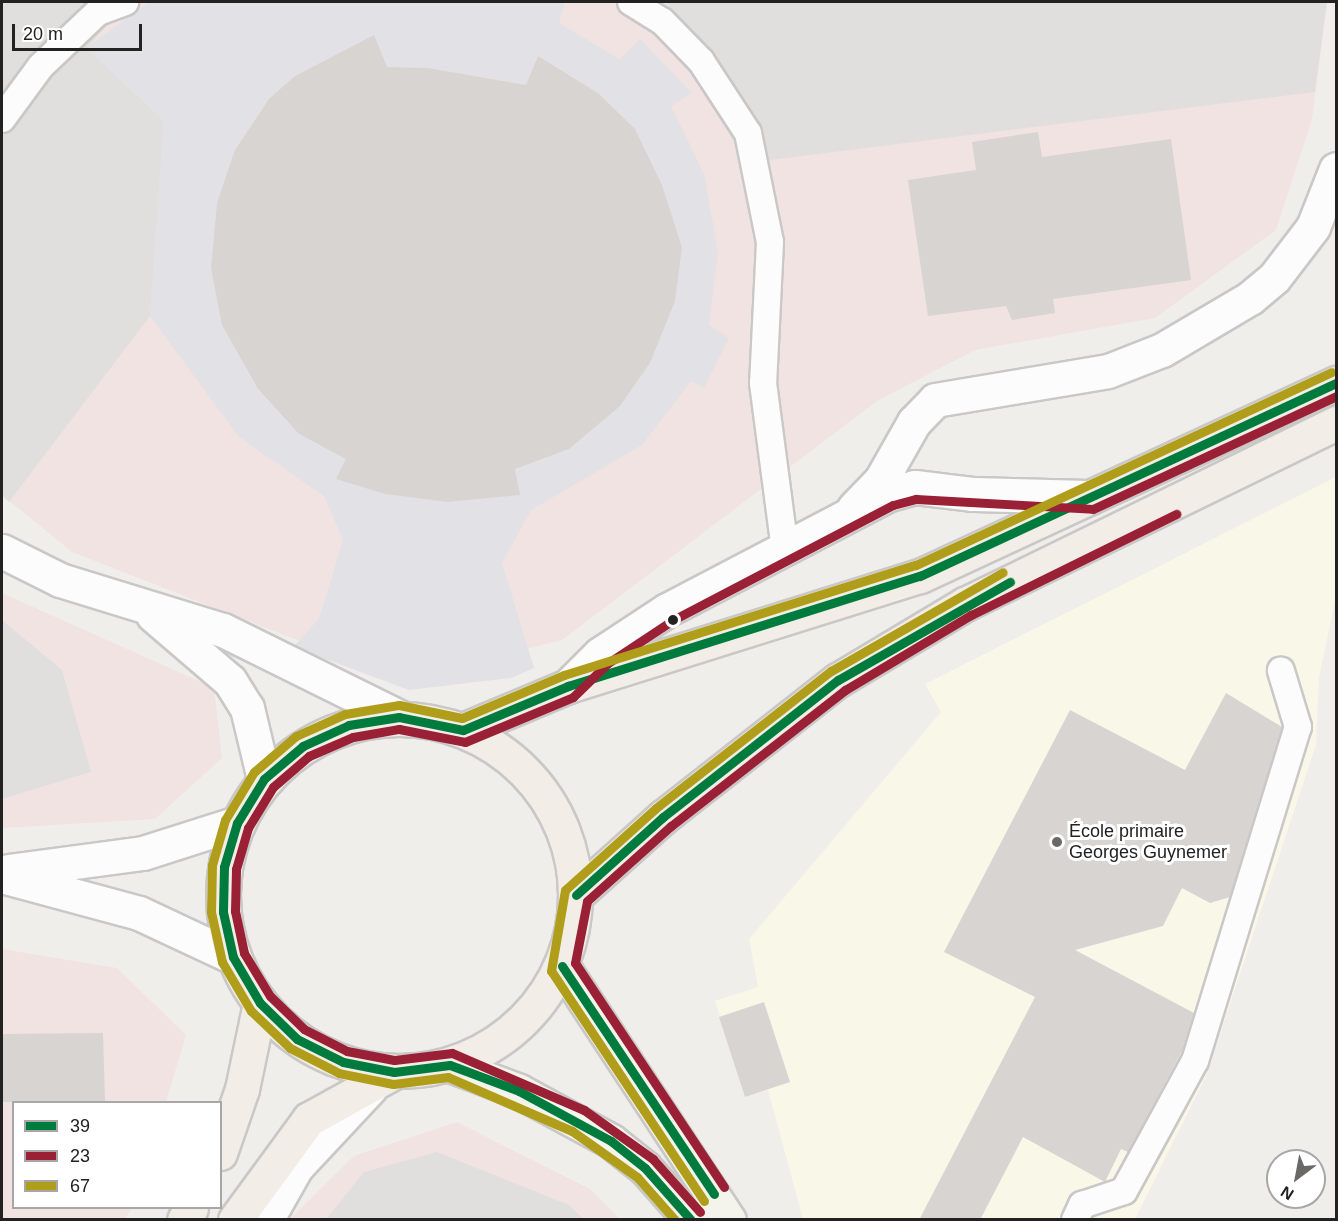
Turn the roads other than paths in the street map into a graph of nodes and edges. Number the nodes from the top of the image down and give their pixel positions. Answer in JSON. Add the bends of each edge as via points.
{"nodes":[{"id":1,"x":125,"y":2,"type":"edge"},
{"id":2,"x":631,"y":2,"type":"edge"},
{"id":3,"x":2,"y":119,"type":"edge"},
{"id":4,"x":1336,"y":169,"type":"edge"},
{"id":5,"x":1336,"y":383,"type":"edge"},
{"id":6,"x":914,"y":422,"type":"junction"},
{"id":7,"x":1336,"y":423,"type":"edge"},
{"id":8,"x":939,"y":489,"type":"junction"},
{"id":9,"x":1090,"y":496,"type":"junction"},
{"id":10,"x":854,"y":508,"type":"junction"},
{"id":11,"x":785,"y":550,"type":"junction"},
{"id":12,"x":2,"y":551,"type":"edge"},
{"id":13,"x":142,"y":606,"type":"junction"},
{"id":14,"x":1281,"y":671,"type":"dead end"},
{"id":15,"x":568,"y":686,"type":"junction"},
{"id":16,"x":399,"y":717,"type":"junction"},
{"id":17,"x":463,"y":730,"type":"junction"},
{"id":18,"x":264,"y":779,"type":"junction"},
{"id":19,"x":237,"y":823,"type":"junction"},
{"id":20,"x":2,"y":874,"type":"edge"},
{"id":21,"x":576,"y":896,"type":"junction"},
{"id":22,"x":233,"y":957,"type":"junction"},
{"id":23,"x":562,"y":966,"type":"junction"},
{"id":24,"x":260,"y":1003,"type":"junction"},
{"id":25,"x":450,"y":1065,"type":"junction"},
{"id":26,"x":394,"y":1072,"type":"junction"},
{"id":27,"x":222,"y":1147,"type":"edge"},
{"id":28,"x":645,"y":1168,"type":"junction"},
{"id":29,"x":235,"y":1220,"type":"edge"},
{"id":30,"x":271,"y":1220,"type":"edge"},
{"id":31,"x":666,"y":1220,"type":"edge"},
{"id":32,"x":691,"y":1220,"type":"edge"},
{"id":33,"x":729,"y":1220,"type":"edge"},
{"id":34,"x":1075,"y":1220,"type":"edge"}],
"edges":[{"from":1,"to":3,"type":"lane","via":[[98,12],[49,58]]},
{"from":2,"to":11,"type":"lane","via":[[662,21],[701,61],[748,133],[770,242],[763,383]]},
{"from":4,"to":6,"type":"street","via":[[1313,227],[1294,255],[1274,278],[1219,319],[1108,370],[948,394],[935,399]]},
{"from":5,"to":9,"type":"main road"},
{"from":6,"to":8,"type":"street","via":[[917,465]]},
{"from":6,"to":10,"type":"street","via":[[881,480]]},
{"from":7,"to":21,"type":"main road","via":[[965,604],[838,680],[663,817]]},
{"from":8,"to":9,"type":"street"},
{"from":8,"to":10,"type":"street","via":[[915,487]]},
{"from":9,"to":15,"type":"main road","via":[[920,576]]},
{"from":10,"to":11,"type":"street"},
{"from":11,"to":15,"type":"street","via":[[667,610],[600,654]]},
{"from":12,"to":13,"type":"street","via":[[60,580]]},
{"from":13,"to":16,"type":"street","via":[[223,630]]},
{"from":13,"to":18,"type":"street","via":[[230,681],[247,708]]},
{"from":14,"to":34,"type":"lane","via":[[1298,727],[1195,1060],[1124,1191],[1082,1205]]},
{"from":15,"to":17,"type":"main road"},
{"from":16,"to":17,"type":"main road"},
{"from":16,"to":18,"type":"main road","via":[[349,725],[303,746]]},
{"from":17,"to":21,"type":"main road","via":[[509,756],[545,795],[569,843]]},
{"from":18,"to":19,"type":"main road"},
{"from":19,"to":20,"type":"street","via":[[143,853]]},
{"from":19,"to":22,"type":"main road","via":[[224,867],[223,912]]},
{"from":20,"to":22,"type":"street","via":[[140,913]]},
{"from":21,"to":23,"type":"main road"},
{"from":22,"to":24,"type":"main road"},
{"from":23,"to":25,"type":"main road","via":[[535,1010],[496,1043]]},
{"from":23,"to":33,"type":"street"},
{"from":24,"to":26,"type":"main road","via":[[316,1048],[343,1062]]},
{"from":24,"to":27,"type":"main road","via":[[239,1100]]},
{"from":25,"to":26,"type":"main road"},
{"from":25,"to":28,"type":"street","via":[[578,1120]]},
{"from":26,"to":29,"type":"main road","via":[[309,1119]]},
{"from":26,"to":30,"type":"lane","via":[[300,1169]]},
{"from":28,"to":31,"type":"lane"},
{"from":28,"to":32,"type":"street"}]}
